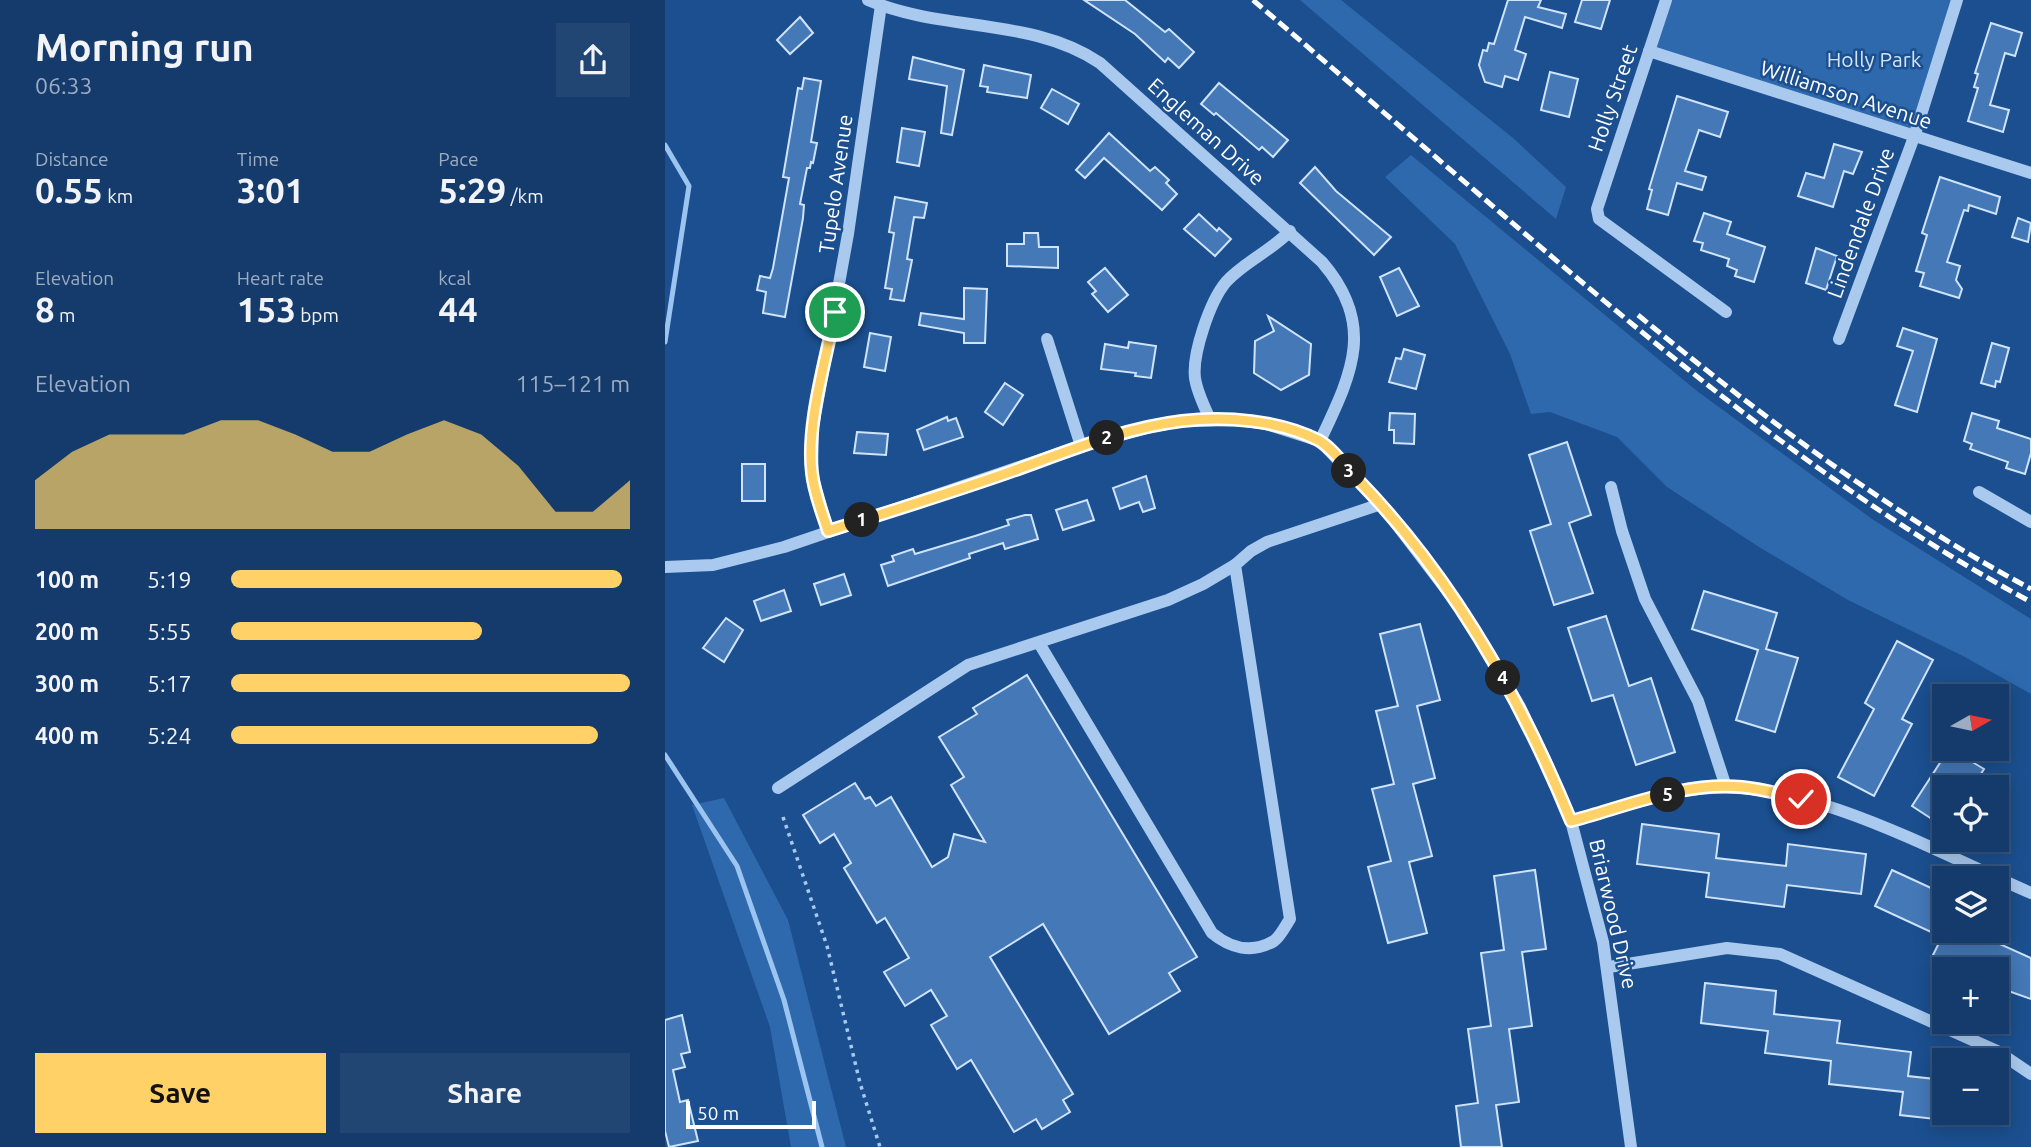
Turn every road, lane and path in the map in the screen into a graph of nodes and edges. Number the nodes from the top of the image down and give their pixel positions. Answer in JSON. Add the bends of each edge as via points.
{"nodes":[{"id":1,"x":868,"y":0,"type":"edge"},
{"id":2,"x":1666,"y":0,"type":"edge"},
{"id":3,"x":1957,"y":0,"type":"edge"},
{"id":4,"x":881,"y":5,"type":"junction"},
{"id":5,"x":1649,"y":51,"type":"junction"},
{"id":6,"x":1914,"y":137,"type":"junction"},
{"id":7,"x":2031,"y":173,"type":"edge"},
{"id":8,"x":1290,"y":231,"type":"junction"},
{"id":9,"x":1726,"y":312,"type":"dead end"},
{"id":10,"x":1839,"y":339,"type":"dead end"},
{"id":11,"x":1047,"y":340,"type":"dead end"},
{"id":12,"x":1210,"y":419,"type":"junction"},
{"id":13,"x":1320,"y":441,"type":"junction"},
{"id":14,"x":1081,"y":446,"type":"junction"},
{"id":15,"x":1611,"y":487,"type":"dead end"},
{"id":16,"x":1979,"y":492,"type":"dead end"},
{"id":17,"x":1381,"y":504,"type":"junction"},
{"id":18,"x":2031,"y":522,"type":"edge"},
{"id":19,"x":828,"y":531,"type":"junction"},
{"id":20,"x":1235,"y":565,"type":"junction"},
{"id":21,"x":665,"y":567,"type":"edge"},
{"id":22,"x":1039,"y":643,"type":"junction"},
{"id":23,"x":1726,"y":787,"type":"junction"},
{"id":24,"x":778,"y":788,"type":"dead end"},
{"id":25,"x":783,"y":817,"type":"dead end"},
{"id":26,"x":1571,"y":821,"type":"junction"},
{"id":27,"x":2031,"y":893,"type":"edge"},
{"id":28,"x":1609,"y":967,"type":"junction"},
{"id":29,"x":2031,"y":1074,"type":"edge"},
{"id":30,"x":880,"y":1147,"type":"edge"},
{"id":31,"x":1631,"y":1147,"type":"edge"}],
"edges":[{"from":1,"to":4,"type":"street","name":"Engleman Drive"},
{"from":2,"to":5,"type":"street","name":"Holly Street"},
{"from":3,"to":6,"type":"street","name":"Lindendale Drive"},
{"from":4,"to":8,"type":"street","name":"Engleman Drive","via":[[1042,37],[1083,52]]},
{"from":4,"to":19,"type":"street","name":"Tupelo Avenue","via":[[848,234],[813,427],[812,474]]},
{"from":5,"to":6,"type":"street","name":"Williamson Avenue"},
{"from":5,"to":9,"type":"street","name":"Holly Street","via":[[1597,209],[1599,219]]},
{"from":6,"to":7,"type":"street","name":"Williamson Avenue"},
{"from":6,"to":10,"type":"street","name":"Lindendale Drive"},
{"from":8,"to":12,"type":"street","via":[[1226,282],[1209,312],[1195,376]]},
{"from":8,"to":13,"type":"street","name":"Engleman Drive","via":[[1335,278],[1352,320],[1350,374]]},
{"from":11,"to":14,"type":"street"},
{"from":12,"to":13,"type":"street","name":"Briarwood Drive","via":[[1266,424]]},
{"from":12,"to":14,"type":"street","name":"Briarwood Drive","via":[[1154,426]]},
{"from":13,"to":17,"type":"street","name":"Briarwood Drive"},
{"from":14,"to":19,"type":"street","name":"Briarwood Drive"},
{"from":15,"to":23,"type":"street","via":[[1645,599],[1698,701]]},
{"from":16,"to":18,"type":"street"},
{"from":17,"to":20,"type":"street","via":[[1267,542]]},
{"from":17,"to":26,"type":"street","name":"Briarwood Drive","via":[[1465,614],[1495,662]]},
{"from":19,"to":21,"type":"street","name":"Briarwood Drive","via":[[713,565]]},
{"from":20,"to":22,"type":"street","via":[[1168,600]]},
{"from":20,"to":22,"type":"street","via":[[1290,919],[1275,940],[1251,949],[1228,946],[1212,933]]},
{"from":22,"to":24,"type":"street","via":[[968,665]]},
{"from":23,"to":26,"type":"street","via":[[1691,790]]},
{"from":23,"to":27,"type":"street","via":[[1823,804]]},
{"from":25,"to":30,"type":"path","via":[[827,946]]},
{"from":26,"to":28,"type":"street","name":"Briarwood Drive"},
{"from":28,"to":29,"type":"street","via":[[1727,948],[1780,954],[1997,1051]]},
{"from":28,"to":31,"type":"street","name":"Briarwood Drive"}]}
